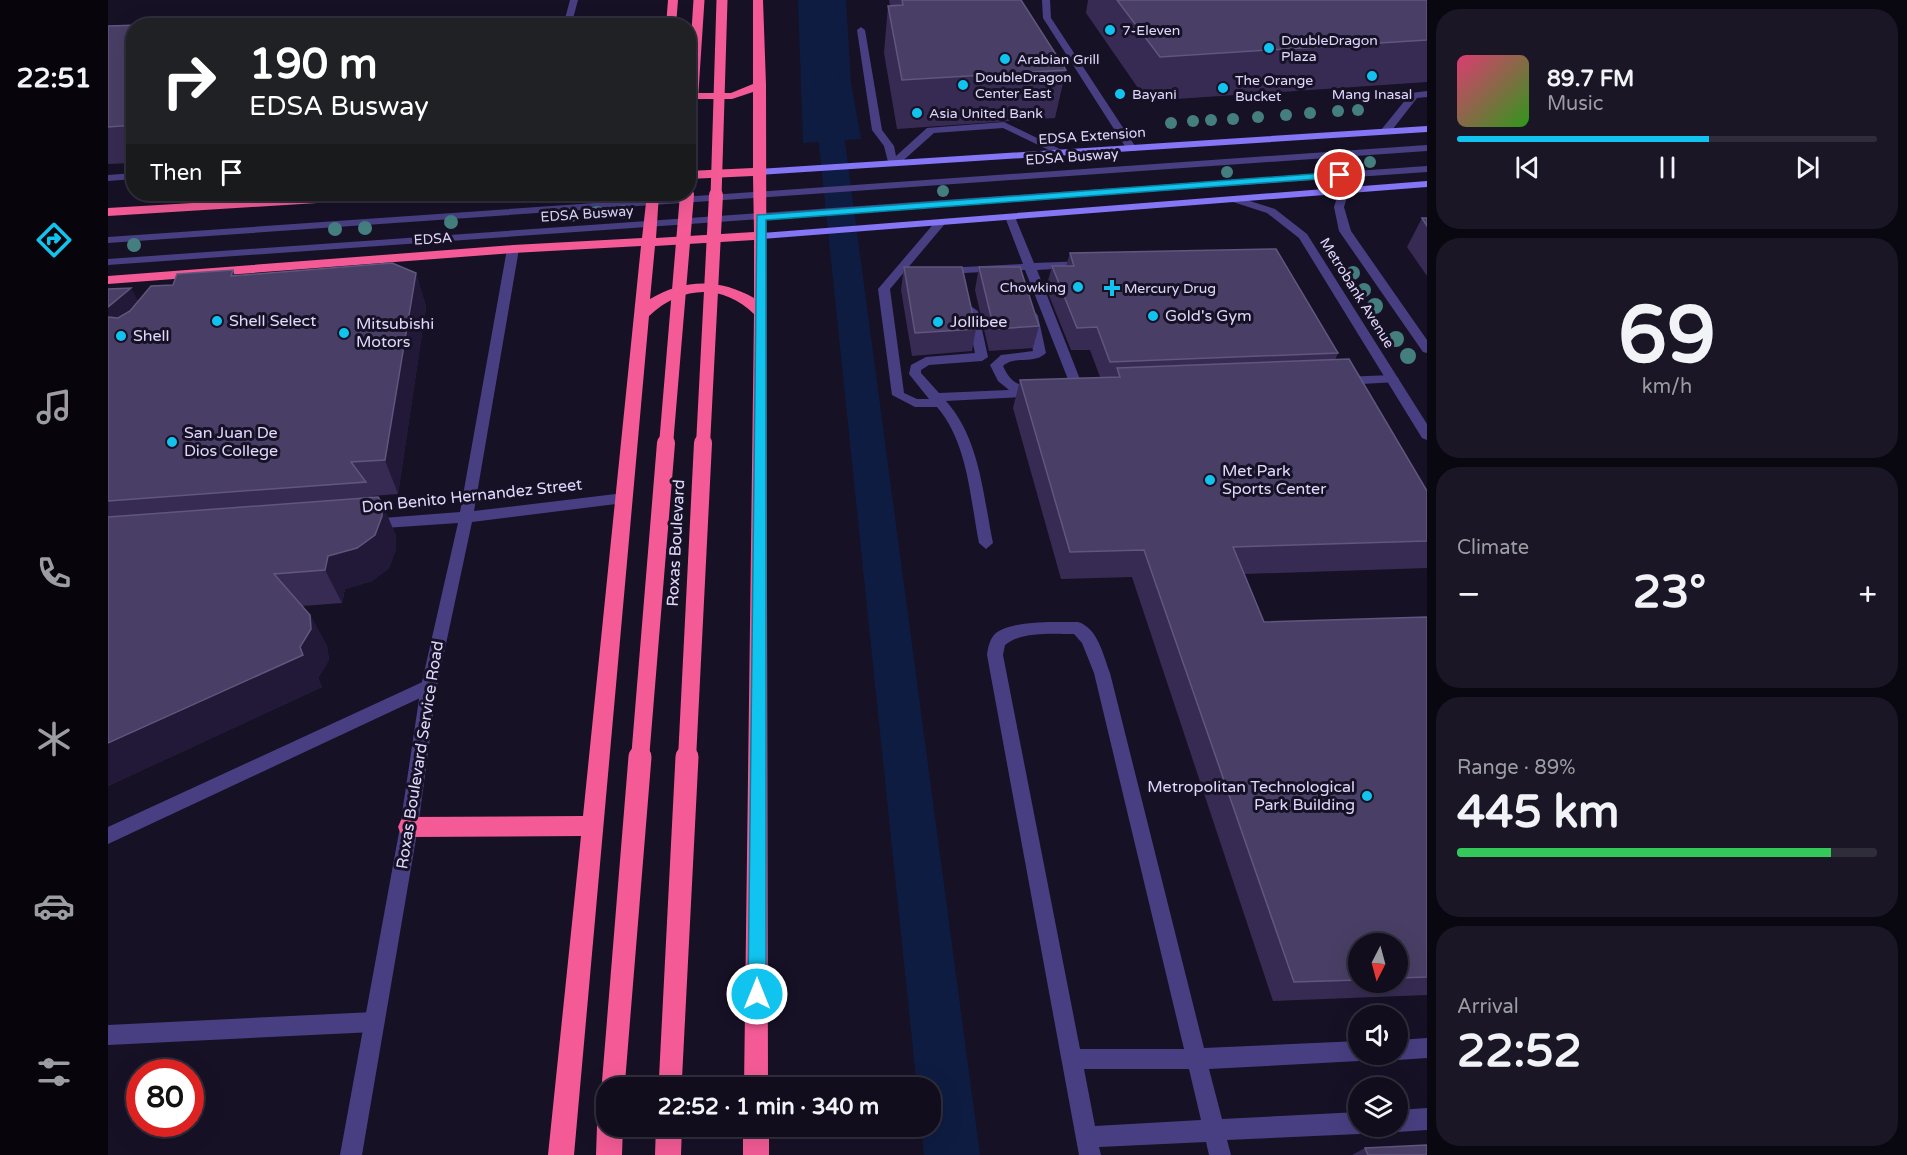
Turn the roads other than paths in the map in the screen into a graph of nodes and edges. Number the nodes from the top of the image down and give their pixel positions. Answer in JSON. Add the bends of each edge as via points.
{"nodes":[{"id":1,"x":573,"y":0,"type":"edge"},
{"id":2,"x":673,"y":0,"type":"edge"},
{"id":3,"x":699,"y":0,"type":"edge"},
{"id":4,"x":722,"y":0,"type":"edge"},
{"id":5,"x":758,"y":0,"type":"edge"},
{"id":6,"x":1047,"y":0,"type":"edge"},
{"id":7,"x":569,"y":18,"type":"edge"},
{"id":8,"x":672,"y":18,"type":"edge"},
{"id":9,"x":861,"y":30,"type":"dead end"},
{"id":10,"x":696,"y":46,"type":"edge"},
{"id":11,"x":760,"y":85,"type":"junction"},
{"id":12,"x":1427,"y":94,"type":"edge"},
{"id":13,"x":696,"y":96,"type":"edge"},
{"id":14,"x":1427,"y":129,"type":"edge"},
{"id":15,"x":1385,"y":132,"type":"junction"},
{"id":16,"x":1427,"y":148,"type":"edge"},
{"id":17,"x":1132,"y":149,"type":"junction"},
{"id":18,"x":1063,"y":153,"type":"junction"},
{"id":19,"x":887,"y":165,"type":"junction"},
{"id":20,"x":1427,"y":169,"type":"edge"},
{"id":21,"x":759,"y":172,"type":"junction"},
{"id":22,"x":696,"y":175,"type":"edge"},
{"id":23,"x":126,"y":177,"type":"edge"},
{"id":24,"x":108,"y":178,"type":"edge"},
{"id":25,"x":1427,"y":184,"type":"edge"},
{"id":26,"x":1344,"y":191,"type":"junction"},
{"id":27,"x":760,"y":194,"type":"junction"},
{"id":28,"x":696,"y":196,"type":"edge"},
{"id":29,"x":1234,"y":200,"type":"junction"},
{"id":30,"x":285,"y":201,"type":"edge"},
{"id":31,"x":602,"y":201,"type":"edge"},
{"id":32,"x":653,"y":201,"type":"edge"},
{"id":33,"x":686,"y":201,"type":"edge"},
{"id":34,"x":108,"y":212,"type":"edge"},
{"id":35,"x":761,"y":217,"type":"junction"},
{"id":36,"x":1010,"y":217,"type":"junction"},
{"id":37,"x":940,"y":224,"type":"junction"},
{"id":38,"x":650,"y":225,"type":"junction"},
{"id":39,"x":761,"y":236,"type":"junction"},
{"id":40,"x":108,"y":240,"type":"edge"},
{"id":41,"x":649,"y":242,"type":"junction"},
{"id":42,"x":513,"y":249,"type":"junction"},
{"id":43,"x":108,"y":262,"type":"edge"},
{"id":44,"x":1097,"y":264,"type":"edge"},
{"id":45,"x":1022,"y":267,"type":"junction"},
{"id":46,"x":933,"y":272,"type":"edge"},
{"id":47,"x":184,"y":274,"type":"junction"},
{"id":48,"x":108,"y":280,"type":"edge"},
{"id":49,"x":178,"y":288,"type":"edge"},
{"id":50,"x":970,"y":302,"type":"edge"},
{"id":51,"x":761,"y":313,"type":"junction"},
{"id":52,"x":641,"y":315,"type":"junction"},
{"id":53,"x":1427,"y":349,"type":"edge"},
{"id":54,"x":1393,"y":380,"type":"junction"},
{"id":55,"x":1327,"y":382,"type":"edge"},
{"id":56,"x":1079,"y":392,"type":"edge"},
{"id":57,"x":1046,"y":393,"type":"edge"},
{"id":58,"x":1024,"y":394,"type":"junction"},
{"id":59,"x":938,"y":400,"type":"junction"},
{"id":60,"x":1427,"y":434,"type":"edge"},
{"id":61,"x":624,"y":498,"type":"junction"},
{"id":62,"x":466,"y":517,"type":"junction"},
{"id":63,"x":359,"y":525,"type":"edge"},
{"id":64,"x":986,"y":543,"type":"dead end"},
{"id":65,"x":429,"y":686,"type":"junction"},
{"id":66,"x":591,"y":826,"type":"junction"},
{"id":67,"x":409,"y":827,"type":"junction"},
{"id":68,"x":108,"y":836,"type":"edge"},
{"id":69,"x":374,"y":1022,"type":"junction"},
{"id":70,"x":108,"y":1035,"type":"edge"},
{"id":71,"x":1427,"y":1048,"type":"edge"},
{"id":72,"x":1408,"y":1049,"type":"edge"},
{"id":73,"x":1348,"y":1052,"type":"edge"},
{"id":74,"x":1071,"y":1059,"type":"junction"},
{"id":75,"x":1196,"y":1059,"type":"junction"},
{"id":76,"x":614,"y":1077,"type":"edge"},
{"id":77,"x":671,"y":1077,"type":"edge"},
{"id":78,"x":756,"y":1077,"type":"edge"},
{"id":79,"x":1427,"y":1119,"type":"edge"},
{"id":80,"x":1408,"y":1120,"type":"edge"},
{"id":81,"x":1348,"y":1124,"type":"edge"},
{"id":82,"x":1214,"y":1130,"type":"junction"},
{"id":83,"x":610,"y":1137,"type":"edge"},
{"id":84,"x":669,"y":1137,"type":"edge"},
{"id":85,"x":756,"y":1137,"type":"edge"},
{"id":86,"x":1089,"y":1146,"type":"edge"},
{"id":87,"x":351,"y":1155,"type":"edge"},
{"id":88,"x":561,"y":1155,"type":"edge"},
{"id":89,"x":609,"y":1155,"type":"edge"},
{"id":90,"x":668,"y":1155,"type":"edge"},
{"id":91,"x":756,"y":1155,"type":"edge"},
{"id":92,"x":1220,"y":1155,"type":"edge"}],
"edges":[{"from":1,"to":7,"type":"street"},
{"from":2,"to":8,"type":"highway"},
{"from":3,"to":10,"type":"highway","bridge":true},
{"from":4,"to":77,"type":"highway","name":"Roxas Boulevard","bridge":true,"via":[[716,195]]},
{"from":5,"to":11,"type":"highway"},
{"from":6,"to":17,"type":"street","via":[[1047,18]]},
{"from":9,"to":19,"type":"street","via":[[877,129],[889,147]]},
{"from":11,"to":13,"type":"highway","via":[[732,96]]},
{"from":11,"to":21,"type":"highway"},
{"from":12,"to":15,"type":"street","via":[[1414,95]]},
{"from":14,"to":15,"type":"main road","name":"EDSA Extension"},
{"from":15,"to":17,"type":"main road","name":"EDSA Extension"},
{"from":16,"to":27,"type":"street","name":"EDSA Busway"},
{"from":17,"to":18,"type":"main road","name":"EDSA Extension"},
{"from":18,"to":19,"type":"main road","name":"EDSA Extension"},
{"from":18,"to":19,"type":"street","via":[[1004,125],[942,129],[931,130]]},
{"from":19,"to":21,"type":"main road","name":"EDSA Extension"},
{"from":20,"to":35,"type":"street","name":"EDSA Busway"},
{"from":21,"to":22,"type":"highway"},
{"from":21,"to":27,"type":"highway"},
{"from":23,"to":24,"type":"street"},
{"from":25,"to":26,"type":"main road"},
{"from":26,"to":29,"type":"main road"},
{"from":26,"to":53,"type":"street","name":"Metrobank Avenue","via":[[1339,207],[1345,231]]},
{"from":27,"to":28,"type":"street","name":"EDSA Busway"},
{"from":27,"to":35,"type":"highway"},
{"from":29,"to":36,"type":"main road"},
{"from":29,"to":54,"type":"street","name":"Metrobank Avenue","via":[[1271,211],[1303,236]]},
{"from":30,"to":34,"type":"highway"},
{"from":31,"to":40,"type":"street","name":"EDSA Busway"},
{"from":32,"to":38,"type":"highway"},
{"from":33,"to":76,"type":"highway","name":"Roxas Boulevard","bridge":true},
{"from":35,"to":38,"type":"street","name":"EDSA Busway"},
{"from":35,"to":39,"type":"highway"},
{"from":36,"to":37,"type":"main road"},
{"from":36,"to":45,"type":"street"},
{"from":37,"to":39,"type":"main road"},
{"from":37,"to":59,"type":"street","via":[[884,289],[898,395],[915,403]]},
{"from":38,"to":41,"type":"highway"},
{"from":38,"to":43,"type":"street","name":"EDSA Busway"},
{"from":39,"to":41,"type":"highway","name":"EDSA"},
{"from":39,"to":51,"type":"highway"},
{"from":41,"to":42,"type":"highway","name":"EDSA"},
{"from":41,"to":52,"type":"highway"},
{"from":42,"to":47,"type":"highway","name":"EDSA"},
{"from":42,"to":62,"type":"street","name":"Roxas Boulevard Service Road"},
{"from":44,"to":45,"type":"street"},
{"from":45,"to":46,"type":"street","via":[[963,275]]},
{"from":45,"to":56,"type":"street"},
{"from":45,"to":58,"type":"street","via":[[1040,353],[1008,356],[996,365],[1002,378]]},
{"from":47,"to":48,"type":"highway","name":"EDSA"},
{"from":47,"to":49,"type":"street"},
{"from":50,"to":59,"type":"street","via":[[982,357],[926,361],[915,368],[918,380]]},
{"from":51,"to":52,"type":"highway","via":[[735,291],[691,287],[652,302]]},
{"from":51,"to":78,"type":"highway"},
{"from":52,"to":61,"type":"highway"},
{"from":54,"to":55,"type":"street","via":[[1348,376]]},
{"from":54,"to":60,"type":"street","name":"Metrobank Avenue"},
{"from":57,"to":58,"type":"street"},
{"from":58,"to":59,"type":"street"},
{"from":59,"to":64,"type":"street","via":[[953,417],[967,448]]},
{"from":61,"to":62,"type":"street","name":"Don Benito Hernandez Street"},
{"from":61,"to":66,"type":"highway"},
{"from":62,"to":63,"type":"street","name":"Don Benito Hernandez Street"},
{"from":62,"to":65,"type":"street","name":"Roxas Boulevard Service Road"},
{"from":65,"to":67,"type":"street","name":"Roxas Boulevard Service Road"},
{"from":65,"to":68,"type":"street"},
{"from":66,"to":67,"type":"highway"},
{"from":66,"to":88,"type":"highway"},
{"from":67,"to":69,"type":"street","name":"Roxas Boulevard Service Road"},
{"from":69,"to":70,"type":"street"},
{"from":69,"to":87,"type":"street","name":"Roxas Boulevard Service Road"},
{"from":71,"to":72,"type":"street"},
{"from":73,"to":75,"type":"street"},
{"from":74,"to":75,"type":"street"},
{"from":74,"to":75,"type":"street","via":[[995,655],[996,644],[1003,636],[1053,627],[1077,628],[1089,639],[1102,673]]},
{"from":74,"to":86,"type":"street"},
{"from":75,"to":82,"type":"street"},
{"from":79,"to":80,"type":"street"},
{"from":81,"to":82,"type":"street"},
{"from":82,"to":86,"type":"street"},
{"from":82,"to":92,"type":"street"},
{"from":83,"to":89,"type":"highway"},
{"from":84,"to":90,"type":"highway"},
{"from":85,"to":91,"type":"highway"}]}
